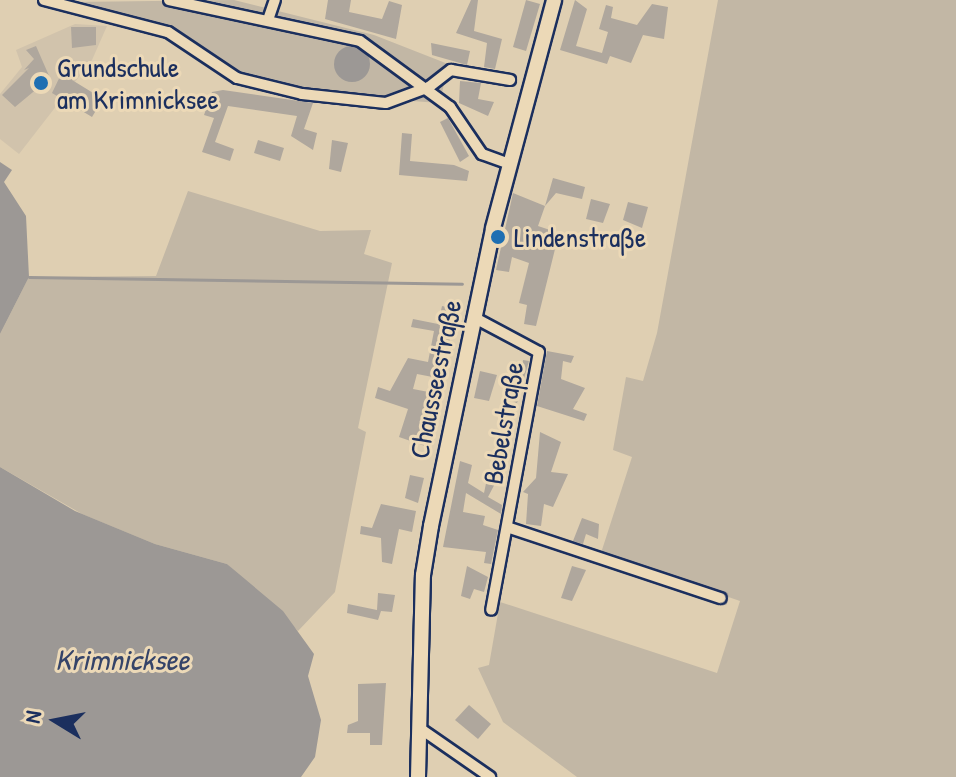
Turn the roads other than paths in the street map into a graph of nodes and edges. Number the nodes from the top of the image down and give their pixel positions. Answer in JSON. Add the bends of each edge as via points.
{"nodes":[{"id":1,"x":44,"y":0,"type":"edge"},
{"id":2,"x":169,"y":0,"type":"edge"},
{"id":3,"x":275,"y":0,"type":"edge"},
{"id":4,"x":554,"y":0,"type":"edge"},
{"id":5,"x":70,"y":5,"type":"edge"},
{"id":6,"x":269,"y":17,"type":"junction"},
{"id":7,"x":510,"y":80,"type":"dead end"},
{"id":8,"x":424,"y":88,"type":"junction"},
{"id":9,"x":509,"y":164,"type":"junction"},
{"id":10,"x":475,"y":318,"type":"junction"},
{"id":11,"x":510,"y":528,"type":"junction"},
{"id":12,"x":721,"y":598,"type":"dead end"},
{"id":13,"x":491,"y":610,"type":"dead end"},
{"id":14,"x":418,"y":727,"type":"junction"},
{"id":15,"x":418,"y":777,"type":"edge"},
{"id":16,"x":490,"y":777,"type":"edge"}],
"edges":[{"from":1,"to":5,"type":"street"},
{"from":2,"to":6,"type":"street","via":[[229,17]]},
{"from":3,"to":6,"type":"street"},
{"from":4,"to":9,"type":"main road","name":"Chausseestraße"},
{"from":5,"to":8,"type":"street","via":[[168,32],[256,85],[370,104],[402,100]]},
{"from":6,"to":8,"type":"street","via":[[360,41]]},
{"from":7,"to":8,"type":"street","via":[[451,70]]},
{"from":8,"to":9,"type":"street","via":[[450,107],[482,154]]},
{"from":9,"to":10,"type":"main road","name":"Chausseestraße"},
{"from":10,"to":11,"type":"street","name":"Bebelstraße","via":[[539,352]]},
{"from":10,"to":14,"type":"main road","name":"Chausseestraße","via":[[423,575]]},
{"from":11,"to":12,"type":"street","name":"Bebelstraße"},
{"from":11,"to":13,"type":"street","name":"Bebelstraße"},
{"from":14,"to":15,"type":"main road","name":"Chausseestraße"},
{"from":14,"to":16,"type":"street"}]}
